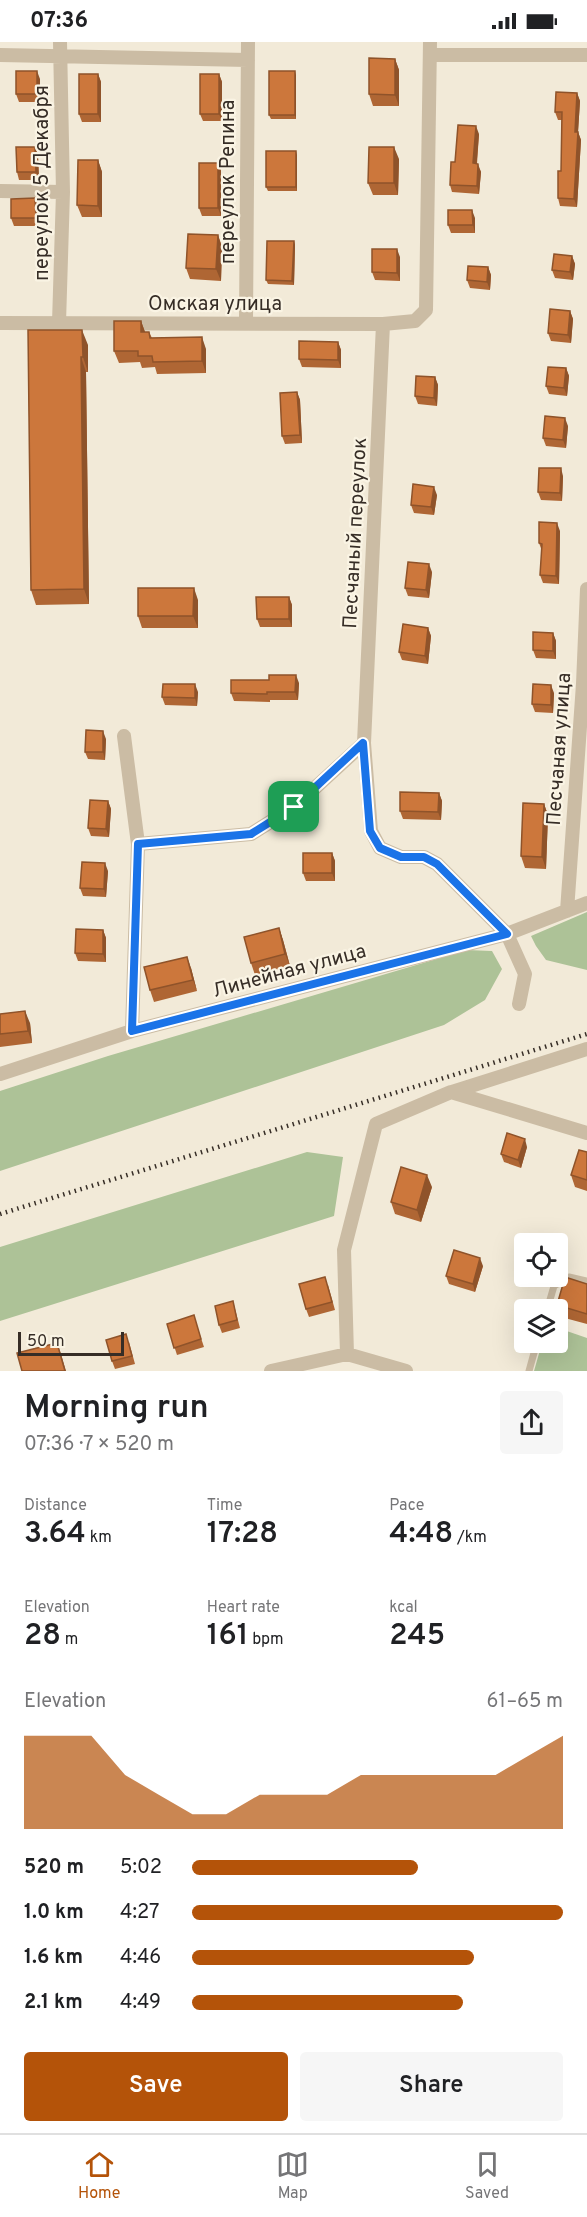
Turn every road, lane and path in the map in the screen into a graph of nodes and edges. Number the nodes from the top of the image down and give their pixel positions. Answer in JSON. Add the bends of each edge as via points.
{"nodes":[{"id":1,"x":248,"y":42,"type":"edge"},
{"id":2,"x":431,"y":48,"type":"edge"},
{"id":3,"x":60,"y":49,"type":"edge"},
{"id":4,"x":0,"y":55,"type":"edge"},
{"id":5,"x":587,"y":55,"type":"edge"},
{"id":6,"x":248,"y":60,"type":"junction"},
{"id":7,"x":0,"y":191,"type":"edge"},
{"id":8,"x":63,"y":192,"type":"junction"},
{"id":9,"x":246,"y":322,"type":"junction"},
{"id":10,"x":0,"y":323,"type":"edge"},
{"id":11,"x":59,"y":323,"type":"junction"},
{"id":12,"x":383,"y":324,"type":"junction"},
{"id":13,"x":587,"y":589,"type":"edge"},
{"id":14,"x":585,"y":684,"type":"edge"},
{"id":15,"x":124,"y":736,"type":"dead end"},
{"id":16,"x":363,"y":743,"type":"junction"},
{"id":17,"x":138,"y":844,"type":"junction"},
{"id":18,"x":587,"y":903,"type":"edge"},
{"id":19,"x":567,"y":911,"type":"junction"},
{"id":20,"x":507,"y":934,"type":"junction"},
{"id":21,"x":519,"y":1004,"type":"dead end"},
{"id":22,"x":132,"y":1031,"type":"junction"},
{"id":23,"x":587,"y":1049,"type":"edge"},
{"id":24,"x":0,"y":1074,"type":"edge"},
{"id":25,"x":451,"y":1092,"type":"junction"},
{"id":26,"x":587,"y":1133,"type":"edge"},
{"id":27,"x":587,"y":1281,"type":"edge"},
{"id":28,"x":550,"y":1299,"type":"edge"},
{"id":29,"x":534,"y":1353,"type":"edge"},
{"id":30,"x":347,"y":1354,"type":"junction"},
{"id":31,"x":271,"y":1371,"type":"edge"},
{"id":32,"x":406,"y":1371,"type":"edge"},
{"id":33,"x":529,"y":1371,"type":"edge"}],
"edges":[{"from":1,"to":6,"type":"street","name":"переулок Репина"},
{"from":2,"to":5,"type":"street"},
{"from":2,"to":12,"type":"street","name":"Омская улица","via":[[426,310],[415,321]]},
{"from":3,"to":4,"type":"street"},
{"from":3,"to":6,"type":"street"},
{"from":3,"to":8,"type":"street","name":"переулок 5 Декабря"},
{"from":6,"to":9,"type":"street","name":"переулок Репина"},
{"from":7,"to":8,"type":"street"},
{"from":8,"to":11,"type":"street","name":"переулок 5 Декабря"},
{"from":9,"to":11,"type":"street","name":"Омская улица"},
{"from":9,"to":12,"type":"street","name":"Омская улица"},
{"from":10,"to":11,"type":"street","name":"Омская улица"},
{"from":12,"to":16,"type":"street","name":"Песчаный переулок"},
{"from":13,"to":14,"type":"street","name":"Песчаная улица"},
{"from":14,"to":19,"type":"street","name":"Песчаная улица"},
{"from":15,"to":17,"type":"street"},
{"from":16,"to":17,"type":"street","via":[[294,807],[251,834]]},
{"from":16,"to":20,"type":"street","name":"Песчаный переулок","via":[[370,831],[380,848],[401,857],[424,857],[437,864]]},
{"from":17,"to":22,"type":"street"},
{"from":18,"to":19,"type":"street","name":"Линейная улица"},
{"from":19,"to":20,"type":"street","name":"Линейная улица"},
{"from":20,"to":21,"type":"street","via":[[525,974]]},
{"from":20,"to":22,"type":"street","name":"Линейная улица"},
{"from":22,"to":24,"type":"street","name":"Линейная улица"},
{"from":23,"to":25,"type":"street"},
{"from":25,"to":26,"type":"street"},
{"from":25,"to":30,"type":"street","via":[[376,1124],[344,1250]]},
{"from":27,"to":28,"type":"lane","via":[[569,1277],[554,1286]]},
{"from":29,"to":33,"type":"lane"},
{"from":30,"to":31,"type":"street"},
{"from":30,"to":32,"type":"street"}]}
